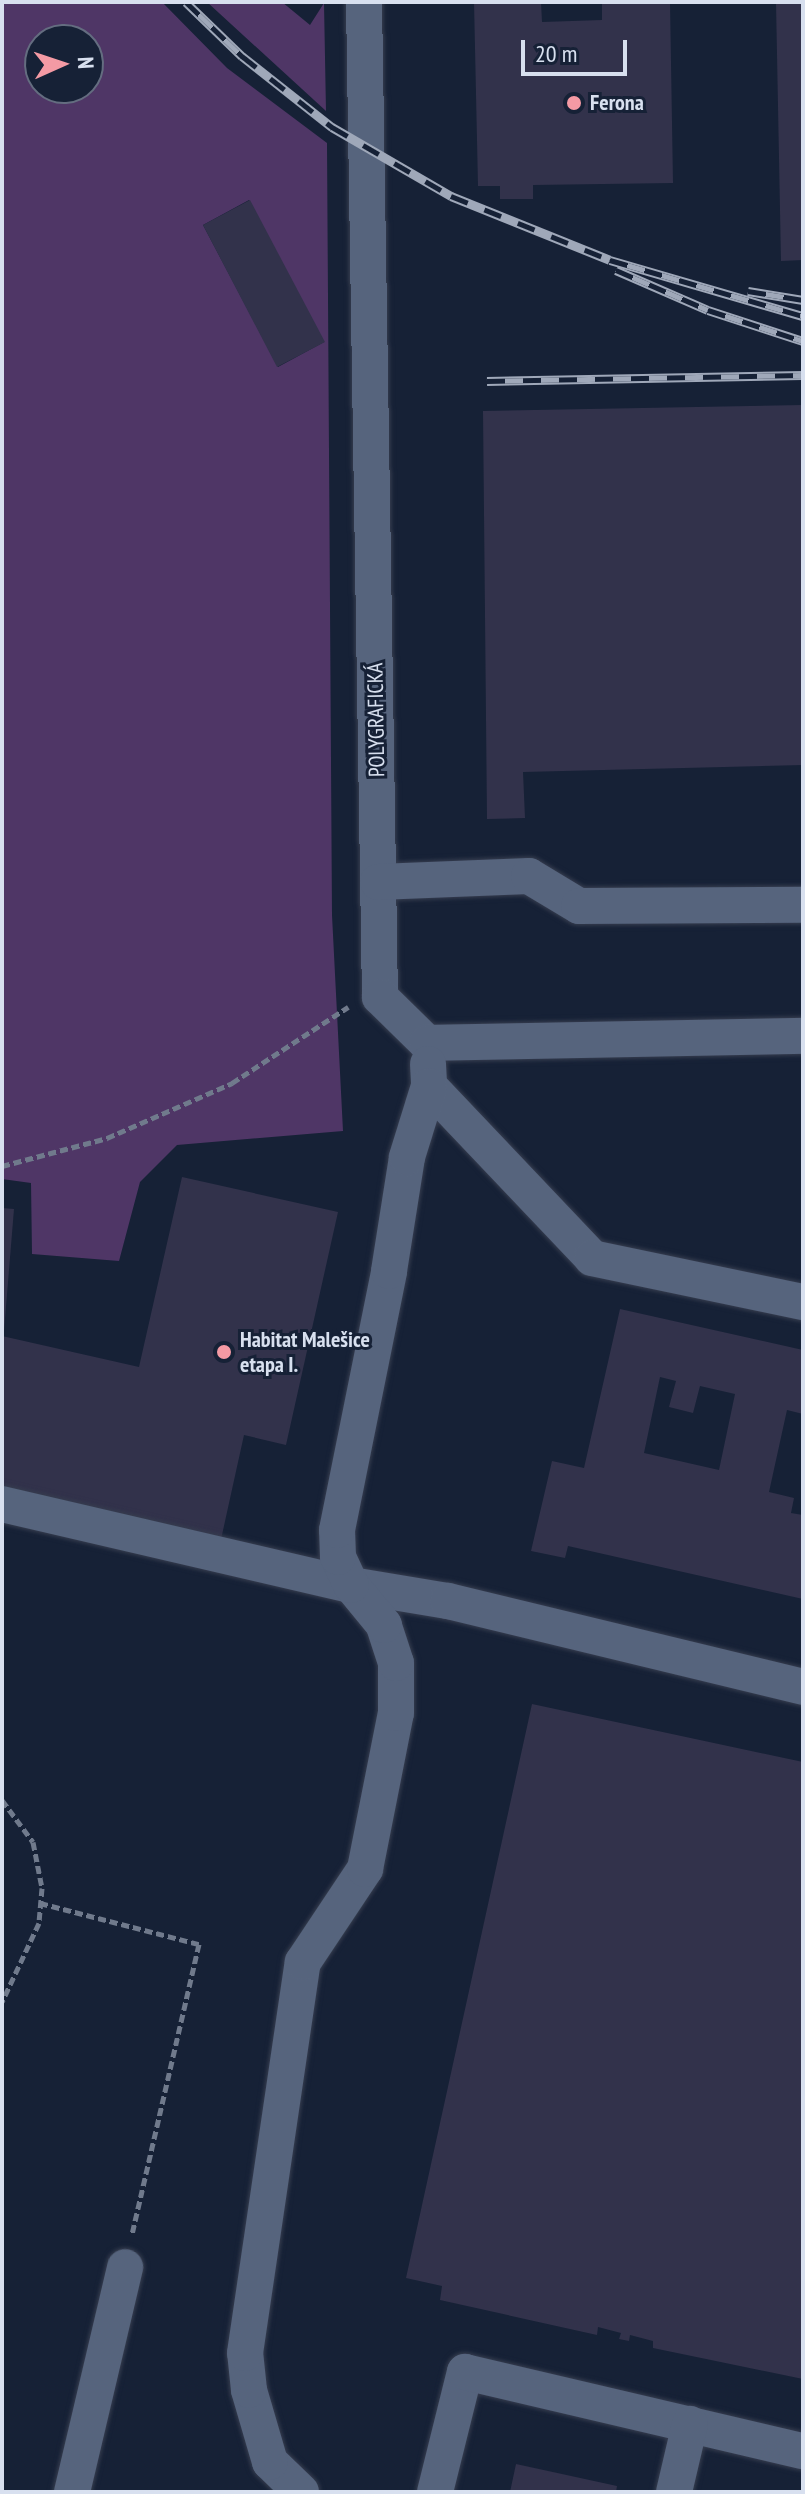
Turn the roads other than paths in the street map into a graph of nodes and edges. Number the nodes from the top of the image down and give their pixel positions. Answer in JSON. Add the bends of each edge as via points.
{"nodes":[{"id":1,"x":364,"y":2,"type":"edge"},
{"id":2,"x":378,"y":882,"type":"junction"},
{"id":3,"x":803,"y":905,"type":"edge"},
{"id":4,"x":803,"y":1036,"type":"edge"},
{"id":5,"x":427,"y":1043,"type":"junction"},
{"id":6,"x":429,"y":1086,"type":"junction"},
{"id":7,"x":803,"y":1302,"type":"edge"},
{"id":8,"x":2,"y":1504,"type":"edge"},
{"id":9,"x":351,"y":1585,"type":"junction"},
{"id":10,"x":803,"y":1687,"type":"edge"},
{"id":11,"x":125,"y":2267,"type":"road end"},
{"id":12,"x":690,"y":2424,"type":"junction"},
{"id":13,"x":803,"y":2451,"type":"edge"},
{"id":14,"x":72,"y":2492,"type":"edge"},
{"id":15,"x":301,"y":2492,"type":"edge"},
{"id":16,"x":435,"y":2492,"type":"edge"},
{"id":17,"x":674,"y":2492,"type":"edge"}],
"edges":[{"from":1,"to":2,"type":"street","name":"POLYGRAFICKÁ"},
{"from":2,"to":3,"type":"street","via":[[529,876],[579,906]]},
{"from":2,"to":5,"type":"street","name":"POLYGRAFICKÁ","via":[[380,997]]},
{"from":4,"to":5,"type":"street"},
{"from":5,"to":6,"type":"street"},
{"from":6,"to":7,"type":"street","via":[[592,1258]]},
{"from":6,"to":9,"type":"street","via":[[407,1157],[337,1530],[338,1557]]},
{"from":8,"to":9,"type":"street"},
{"from":9,"to":10,"type":"street","via":[[448,1601]]},
{"from":9,"to":15,"type":"street","via":[[384,1625],[396,1663],[396,1713],[365,1869],[303,1962],[245,2353],[270,2462]]},
{"from":11,"to":14,"type":"street"},
{"from":12,"to":13,"type":"street"},
{"from":12,"to":16,"type":"street","via":[[465,2372]]},
{"from":12,"to":17,"type":"street"}]}
